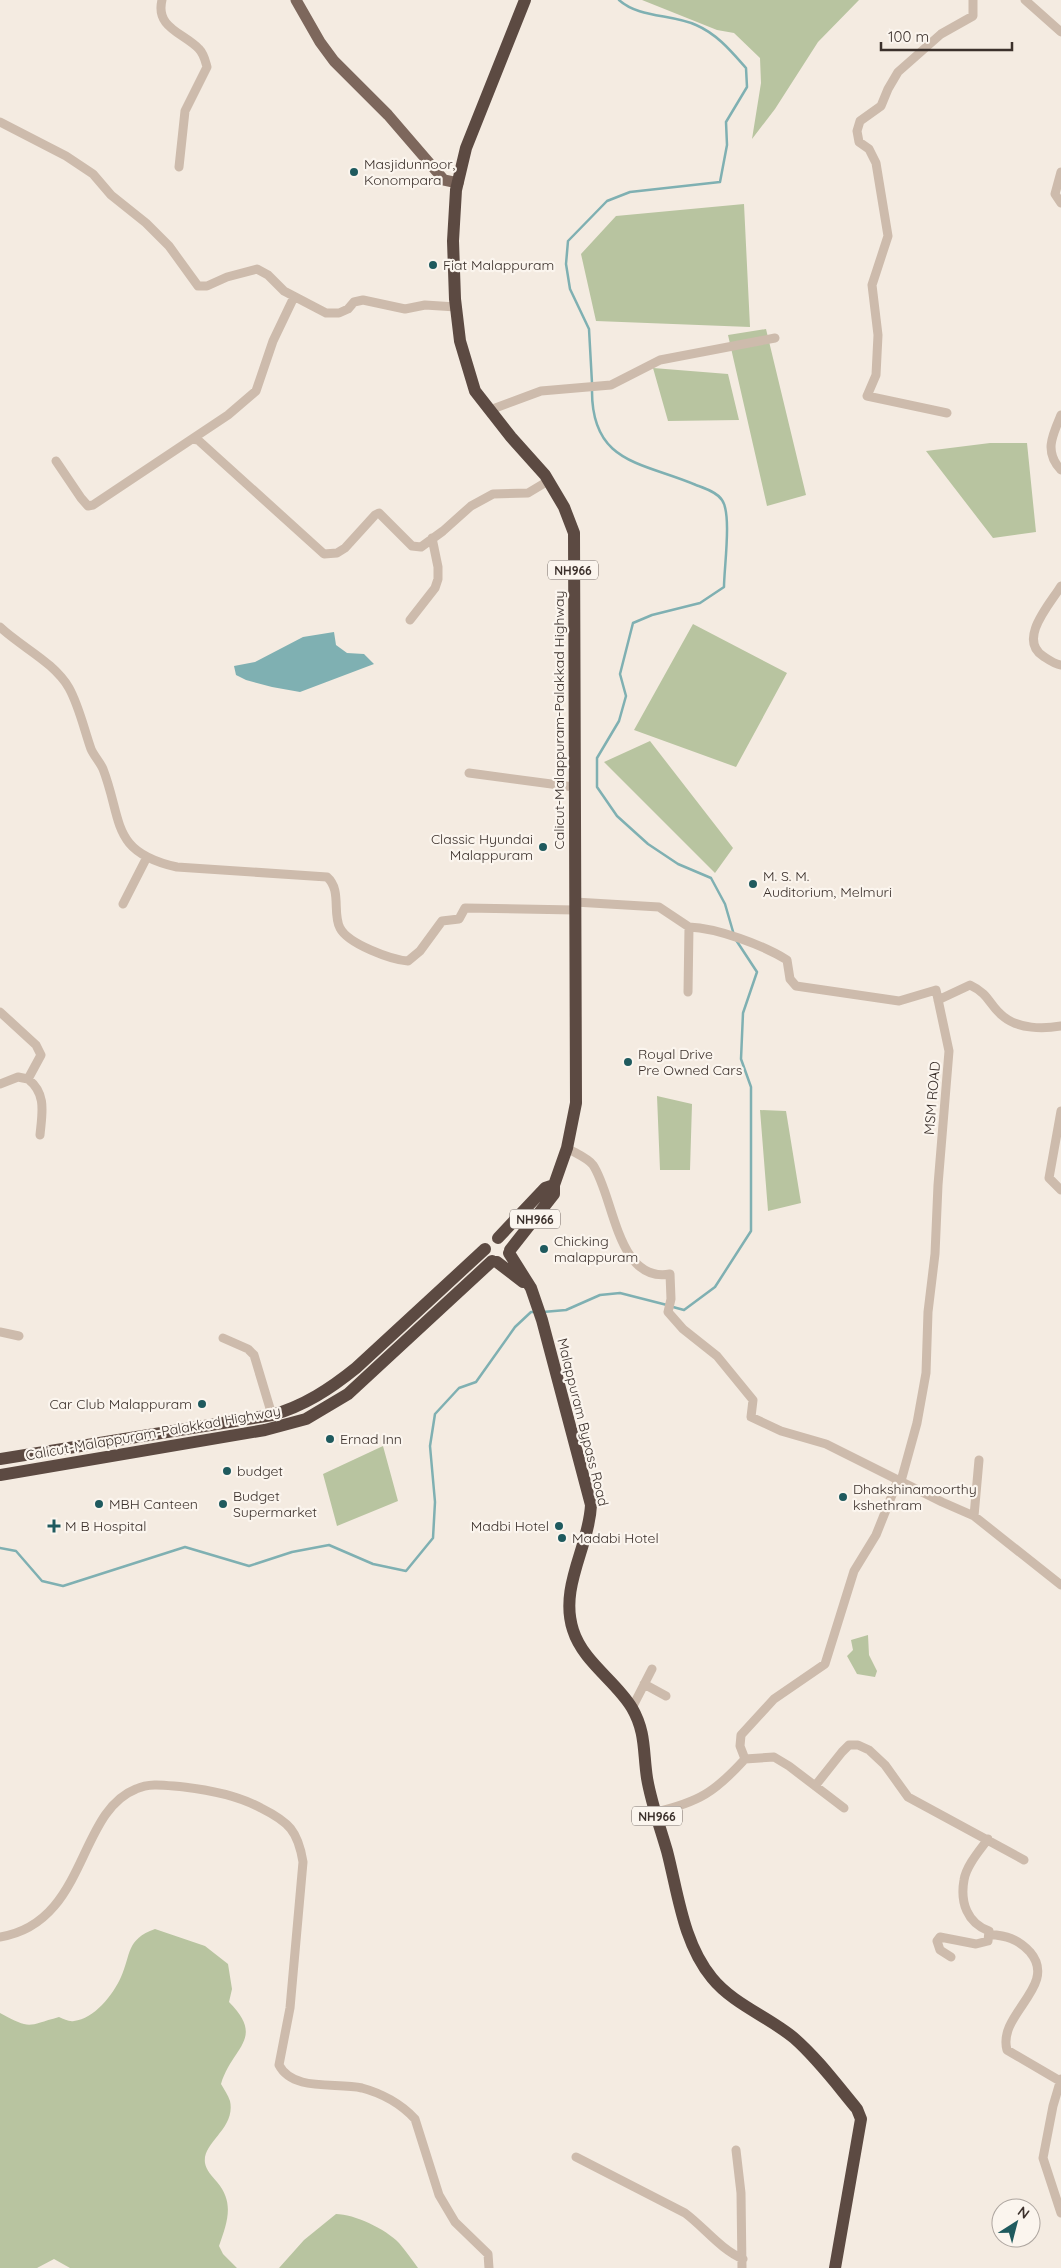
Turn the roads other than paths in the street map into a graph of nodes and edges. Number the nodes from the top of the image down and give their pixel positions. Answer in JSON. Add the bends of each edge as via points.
{"nodes":[{"id":1,"x":162,"y":0,"type":"edge"},
{"id":2,"x":296,"y":0,"type":"edge"},
{"id":3,"x":525,"y":0,"type":"edge"},
{"id":4,"x":973,"y":0,"type":"edge"},
{"id":5,"x":1025,"y":0,"type":"edge"},
{"id":6,"x":1061,"y":32,"type":"edge"},
{"id":7,"x":0,"y":122,"type":"edge"},
{"id":8,"x":179,"y":167,"type":"dead end"},
{"id":9,"x":1061,"y":172,"type":"edge"},
{"id":10,"x":457,"y":189,"type":"junction"},
{"id":11,"x":1061,"y":203,"type":"edge"},
{"id":12,"x":294,"y":297,"type":"junction"},
{"id":13,"x":456,"y":307,"type":"junction"},
{"id":14,"x":775,"y":338,"type":"dead end"},
{"id":15,"x":490,"y":410,"type":"junction"},
{"id":16,"x":948,"y":413,"type":"dead end"},
{"id":17,"x":1061,"y":415,"type":"edge"},
{"id":18,"x":192,"y":439,"type":"junction"},
{"id":19,"x":56,"y":461,"type":"dead end"},
{"id":20,"x":1061,"y":470,"type":"edge"},
{"id":21,"x":548,"y":481,"type":"junction"},
{"id":22,"x":432,"y":538,"type":"junction"},
{"id":23,"x":1061,"y":586,"type":"edge"},
{"id":24,"x":410,"y":620,"type":"dead end"},
{"id":25,"x":0,"y":627,"type":"edge"},
{"id":26,"x":1061,"y":665,"type":"edge"},
{"id":27,"x":469,"y":773,"type":"dead end"},
{"id":28,"x":574,"y":787,"type":"junction"},
{"id":29,"x":147,"y":857,"type":"junction"},
{"id":30,"x":122,"y":904,"type":"dead end"},
{"id":31,"x":575,"y":906,"type":"junction"},
{"id":32,"x":689,"y":926,"type":"junction"},
{"id":33,"x":688,"y":992,"type":"dead end"},
{"id":34,"x":938,"y":1000,"type":"junction"},
{"id":35,"x":0,"y":1012,"type":"edge"},
{"id":36,"x":1061,"y":1026,"type":"edge"},
{"id":37,"x":28,"y":1079,"type":"junction"},
{"id":38,"x":0,"y":1084,"type":"edge"},
{"id":39,"x":1061,"y":1111,"type":"edge"},
{"id":40,"x":40,"y":1135,"type":"dead end"},
{"id":41,"x":567,"y":1148,"type":"junction"},
{"id":42,"x":554,"y":1185,"type":"junction"},
{"id":43,"x":1061,"y":1190,"type":"edge"},
{"id":44,"x":498,"y":1238,"type":"junction"},
{"id":45,"x":485,"y":1249,"type":"junction"},
{"id":46,"x":510,"y":1252,"type":"junction"},
{"id":47,"x":495,"y":1261,"type":"junction"},
{"id":48,"x":531,"y":1288,"type":"junction"},
{"id":49,"x":0,"y":1332,"type":"edge"},
{"id":50,"x":19,"y":1336,"type":"dead end"},
{"id":51,"x":223,"y":1338,"type":"dead end"},
{"id":52,"x":272,"y":1415,"type":"junction"},
{"id":53,"x":0,"y":1459,"type":"edge"},
{"id":54,"x":979,"y":1460,"type":"dead end"},
{"id":55,"x":0,"y":1475,"type":"edge"},
{"id":56,"x":900,"y":1481,"type":"junction"},
{"id":57,"x":974,"y":1516,"type":"junction"},
{"id":58,"x":1061,"y":1585,"type":"edge"},
{"id":59,"x":652,"y":1669,"type":"dead end"},
{"id":60,"x":644,"y":1684,"type":"junction"},
{"id":61,"x":666,"y":1696,"type":"dead end"},
{"id":62,"x":632,"y":1708,"type":"junction"},
{"id":63,"x":744,"y":1760,"type":"junction"},
{"id":64,"x":815,"y":1786,"type":"junction"},
{"id":65,"x":844,"y":1808,"type":"dead end"},
{"id":66,"x":656,"y":1812,"type":"junction"},
{"id":67,"x":988,"y":1840,"type":"junction"},
{"id":68,"x":1024,"y":1860,"type":"dead end"},
{"id":69,"x":988,"y":1934,"type":"junction"},
{"id":70,"x":0,"y":1938,"type":"edge"},
{"id":71,"x":950,"y":1957,"type":"dead end"},
{"id":72,"x":1061,"y":2080,"type":"edge"},
{"id":73,"x":736,"y":2150,"type":"dead end"},
{"id":74,"x":576,"y":2157,"type":"dead end"},
{"id":75,"x":1061,"y":2213,"type":"edge"},
{"id":76,"x":742,"y":2263,"type":"edge"},
{"id":77,"x":489,"y":2268,"type":"edge"},
{"id":78,"x":835,"y":2268,"type":"edge"}],
"edges":[{"from":1,"to":8,"type":"street","via":[[160,5],[165,24],[198,48],[207,67],[185,111]]},
{"from":2,"to":10,"type":"main road","via":[[334,61],[406,135],[444,180]]},
{"from":3,"to":10,"type":"highway","name":"Calicut-Malappuram-Palakkad Highway","number":"NH966","via":[[466,148]]},
{"from":4,"to":16,"type":"street","via":[[973,16],[941,34],[898,72],[881,106],[860,121],[857,131],[860,142],[869,149],[876,163],[888,236],[872,284],[878,335],[876,375],[867,396]]},
{"from":5,"to":6,"type":"street"},
{"from":7,"to":12,"type":"street","via":[[66,156],[93,174],[111,195],[170,246],[198,286],[257,269]]},
{"from":9,"to":11,"type":"street","via":[[1055,194]]},
{"from":10,"to":13,"type":"highway","name":"Calicut-Malappuram-Palakkad Highway","number":"NH966","via":[[453,241]]},
{"from":12,"to":13,"type":"street","via":[[326,314],[339,313],[354,302],[364,300],[405,309],[425,305]]},
{"from":12,"to":18,"type":"street","via":[[273,341],[256,391]]},
{"from":13,"to":15,"type":"highway","name":"Calicut-Malappuram-Palakkad Highway","number":"NH966","via":[[460,341],[475,391]]},
{"from":14,"to":15,"type":"street","via":[[660,360],[611,385],[540,390]]},
{"from":15,"to":21,"type":"highway","name":"Calicut-Malappuram-Palakkad Highway","number":"NH966"},
{"from":17,"to":20,"type":"street","via":[[1050,446],[1051,460]]},
{"from":18,"to":19,"type":"street","via":[[88,506]]},
{"from":18,"to":22,"type":"street","via":[[198,440],[324,554],[337,553],[345,548],[380,513],[412,546],[421,547]]},
{"from":21,"to":22,"type":"street","via":[[528,493],[493,494],[470,506]]},
{"from":21,"to":28,"type":"highway","name":"Calicut-Malappuram-Palakkad Highway","number":"NH966","via":[[564,506],[574,533]]},
{"from":22,"to":24,"type":"street","via":[[438,579],[435,588]]},
{"from":23,"to":26,"type":"street","via":[[1036,626],[1034,640],[1039,653]]},
{"from":25,"to":29,"type":"street","via":[[68,686],[92,751],[102,767],[117,823],[124,838]]},
{"from":27,"to":28,"type":"street"},
{"from":28,"to":31,"type":"highway","name":"Calicut-Malappuram-Palakkad Highway","number":"NH966"},
{"from":29,"to":30,"type":"street"},
{"from":29,"to":31,"type":"street","via":[[154,862],[177,866],[327,877],[336,895],[340,928],[348,938],[394,960],[408,961],[420,951],[442,921],[459,919],[465,908]]},
{"from":31,"to":32,"type":"street","via":[[659,907]]},
{"from":31,"to":41,"type":"highway","name":"Calicut-Malappuram-Palakkad Highway","number":"NH966","via":[[576,1103]]},
{"from":32,"to":33,"type":"street"},
{"from":32,"to":34,"type":"street","via":[[706,927],[773,952],[787,960],[790,979],[796,986],[899,1001],[936,990]]},
{"from":34,"to":36,"type":"street","via":[[970,985],[984,991],[1003,1017],[1016,1024],[1038,1028]]},
{"from":34,"to":56,"type":"street","name":"MSM ROAD","via":[[949,1051],[926,1373],[917,1423]]},
{"from":35,"to":37,"type":"street","via":[[36,1045],[41,1055]]},
{"from":37,"to":38,"type":"street","via":[[18,1077]]},
{"from":37,"to":40,"type":"street","via":[[40,1092],[43,1108]]},
{"from":39,"to":43,"type":"street","via":[[1049,1178]]},
{"from":41,"to":42,"type":"highway","name":"Calicut-Malappuram-Palakkad Highway","number":"NH966"},
{"from":41,"to":56,"type":"street","via":[[592,1164],[632,1261],[648,1273],[670,1274],[668,1312],[683,1329],[717,1356],[753,1400],[751,1417],[781,1431],[826,1444]]},
{"from":42,"to":44,"type":"highway","number":"NH966","via":[[545,1188]]},
{"from":42,"to":46,"type":"highway","name":"Calicut-Malappuram-Palakkad Highway","number":"NH966","via":[[554,1194]]},
{"from":44,"to":45,"type":"highway","number":"NH966","via":[[489,1241]]},
{"from":44,"to":46,"type":"highway","number":"NH966","via":[[506,1241]]},
{"from":45,"to":47,"type":"highway"},
{"from":45,"to":52,"type":"highway","name":"Calicut-Malappuram-Palakkad Highway","via":[[337,1384],[292,1410]]},
{"from":46,"to":47,"type":"highway","number":"NH966","via":[[506,1258]]},
{"from":46,"to":48,"type":"highway","name":"Malappuram Bypass Road","number":"NH966"},
{"from":47,"to":48,"type":"highway"},
{"from":47,"to":55,"type":"highway","name":"Calicut-Malappuram-Palakkad Highway","via":[[348,1394],[306,1419],[255,1432]]},
{"from":48,"to":62,"type":"highway","name":"Malappuram Bypass Road","number":"NH966","via":[[591,1505],[590,1526],[575,1569],[569,1604],[573,1630],[584,1652]]},
{"from":49,"to":50,"type":"street"},
{"from":51,"to":52,"type":"street","via":[[254,1355]]},
{"from":52,"to":53,"type":"highway","name":"Calicut-Malappuram-Palakkad Highway"},
{"from":54,"to":57,"type":"street"},
{"from":56,"to":57,"type":"street"},
{"from":56,"to":63,"type":"street","name":"MSM ROAD","via":[[876,1535],[854,1571],[824,1664],[774,1699],[741,1735]]},
{"from":57,"to":58,"type":"street"},
{"from":59,"to":60,"type":"street"},
{"from":60,"to":61,"type":"street"},
{"from":60,"to":62,"type":"street"},
{"from":62,"to":66,"type":"highway","name":"Malappuram Bypass Road","number":"NH966","via":[[644,1736],[647,1778]]},
{"from":63,"to":64,"type":"street","via":[[774,1757]]},
{"from":63,"to":66,"type":"street","via":[[722,1784],[703,1797]]},
{"from":64,"to":65,"type":"street"},
{"from":64,"to":67,"type":"street","via":[[849,1745],[858,1744],[885,1765],[908,1797]]},
{"from":66,"to":78,"type":"highway","name":"Malappuram Bypass Road","number":"NH966","via":[[687,1932],[712,1979],[814,2057],[857,2109],[861,2119]]},
{"from":67,"to":68,"type":"street"},
{"from":67,"to":69,"type":"street","via":[[964,1879],[965,1910],[979,1928],[989,1931]]},
{"from":69,"to":71,"type":"street","via":[[988,1941],[976,1944],[940,1937],[937,1941],[940,1950]]},
{"from":69,"to":72,"type":"street","via":[[1022,1943],[1038,1966],[1034,1989],[1014,2015],[1005,2042],[1007,2050]]},
{"from":70,"to":77,"type":"street","via":[[30,1928],[62,1896],[105,1814],[135,1789],[157,1784],[204,1790],[254,1804],[278,1817],[293,1829],[300,1843],[302,1862],[290,2008],[280,2065],[283,2072],[292,2079],[360,2088],[382,2095],[407,2111],[415,2119],[439,2195],[455,2222],[488,2254]]},
{"from":72,"to":75,"type":"street","via":[[1043,2158]]},
{"from":73,"to":76,"type":"street","via":[[741,2193]]},
{"from":74,"to":76,"type":"street","via":[[685,2213]]}]}
